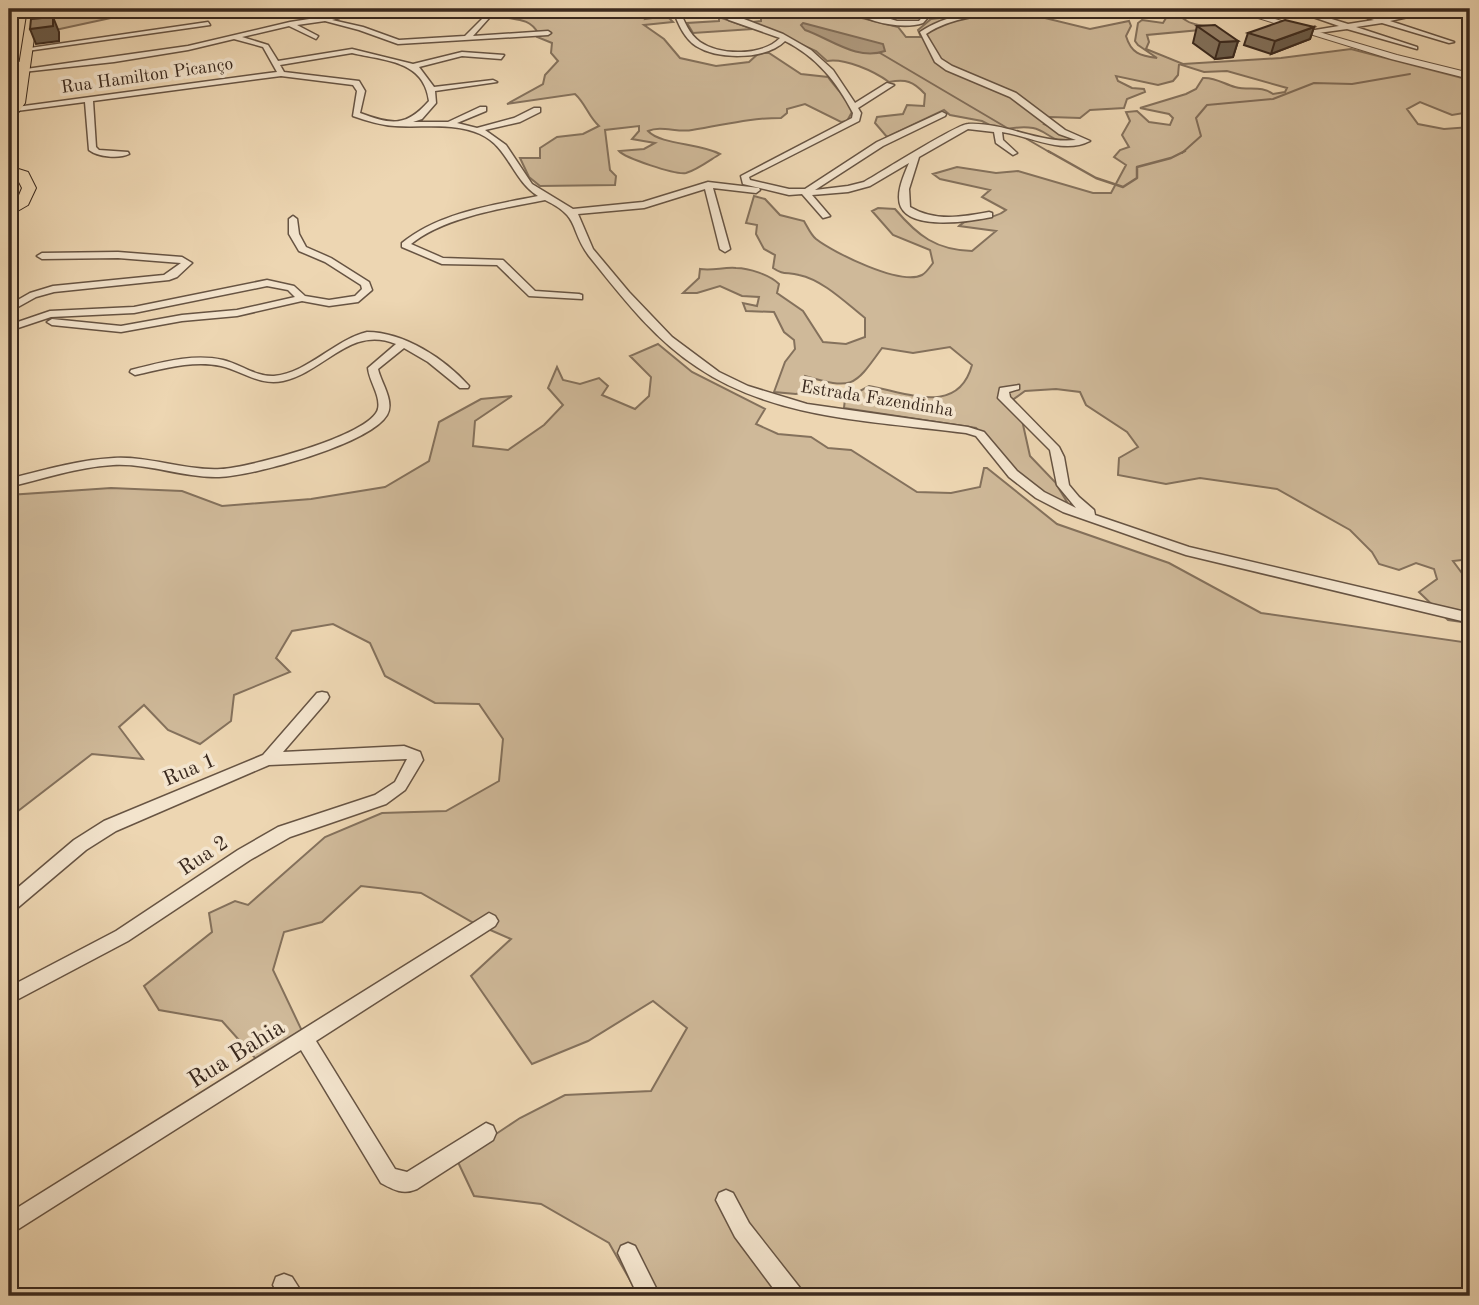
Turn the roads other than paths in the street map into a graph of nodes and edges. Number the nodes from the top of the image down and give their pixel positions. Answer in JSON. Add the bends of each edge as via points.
{"nodes":[{"id":1,"x":488,"y":9,"type":"edge"},
{"id":2,"x":676,"y":9,"type":"edge"},
{"id":3,"x":714,"y":9,"type":"edge"},
{"id":4,"x":853,"y":9,"type":"edge"},
{"id":5,"x":928,"y":9,"type":"edge"},
{"id":6,"x":1079,"y":9,"type":"edge"},
{"id":7,"x":1233,"y":9,"type":"edge"},
{"id":8,"x":1293,"y":9,"type":"edge"},
{"id":9,"x":1392,"y":9,"type":"edge"},
{"id":10,"x":350,"y":10,"type":"edge"},
{"id":11,"x":33,"y":11,"type":"edge"},
{"id":12,"x":1355,"y":12,"type":"dead end"},
{"id":13,"x":1424,"y":12,"type":"dead end"},
{"id":14,"x":1411,"y":13,"type":"junction"},
{"id":15,"x":9,"y":17,"type":"edge"},
{"id":16,"x":323,"y":20,"type":"junction"},
{"id":17,"x":1383,"y":21,"type":"junction"},
{"id":18,"x":208,"y":24,"type":"dead end"},
{"id":19,"x":290,"y":24,"type":"junction"},
{"id":20,"x":1354,"y":26,"type":"junction"},
{"id":21,"x":1311,"y":32,"type":"junction"},
{"id":22,"x":1452,"y":32,"type":"dead end"},
{"id":23,"x":548,"y":33,"type":"dead end"},
{"id":24,"x":316,"y":37,"type":"dead end"},
{"id":25,"x":237,"y":38,"type":"junction"},
{"id":26,"x":467,"y":38,"type":"junction"},
{"id":27,"x":784,"y":38,"type":"junction"},
{"id":28,"x":1415,"y":48,"type":"dead end"},
{"id":29,"x":27,"y":49,"type":"junction"},
{"id":30,"x":501,"y":57,"type":"dead end"},
{"id":31,"x":274,"y":64,"type":"junction"},
{"id":32,"x":9,"y":66,"type":"edge"},
{"id":33,"x":23,"y":66,"type":"junction"},
{"id":34,"x":414,"y":66,"type":"junction"},
{"id":35,"x":281,"y":74,"type":"junction"},
{"id":36,"x":1470,"y":76,"type":"edge"},
{"id":37,"x":493,"y":82,"type":"dead end"},
{"id":38,"x":890,"y":85,"type":"dead end"},
{"id":39,"x":432,"y":89,"type":"junction"},
{"id":40,"x":89,"y":99,"type":"junction"},
{"id":41,"x":854,"y":107,"type":"junction"},
{"id":42,"x":483,"y":109,"type":"dead end"},
{"id":43,"x":537,"y":110,"type":"dead end"},
{"id":44,"x":11,"y":112,"type":"edge"},
{"id":45,"x":942,"y":114,"type":"dead end"},
{"id":46,"x":363,"y":118,"type":"junction"},
{"id":47,"x":443,"y":124,"type":"junction"},
{"id":48,"x":478,"y":130,"type":"junction"},
{"id":49,"x":998,"y":130,"type":"junction"},
{"id":50,"x":1013,"y":153,"type":"dead end"},
{"id":51,"x":125,"y":154,"type":"dead end"},
{"id":52,"x":915,"y":157,"type":"junction"},
{"id":53,"x":9,"y":170,"type":"edge"},
{"id":54,"x":9,"y":178,"type":"edge"},
{"id":55,"x":708,"y":185,"type":"junction"},
{"id":56,"x":806,"y":193,"type":"junction"},
{"id":57,"x":546,"y":197,"type":"junction"},
{"id":58,"x":9,"y":206,"type":"edge"},
{"id":59,"x":9,"y":212,"type":"edge"},
{"id":60,"x":572,"y":212,"type":"junction"},
{"id":61,"x":989,"y":215,"type":"dead end"},
{"id":62,"x":826,"y":216,"type":"dead end"},
{"id":63,"x":293,"y":219,"type":"dead end"},
{"id":64,"x":725,"y":249,"type":"dead end"},
{"id":65,"x":42,"y":256,"type":"dead end"},
{"id":66,"x":579,"y":297,"type":"dead end"},
{"id":67,"x":302,"y":298,"type":"junction"},
{"id":68,"x":10,"y":309,"type":"edge"},
{"id":69,"x":97,"y":314,"type":"junction"},
{"id":70,"x":19,"y":322,"type":"junction"},
{"id":71,"x":9,"y":328,"type":"edge"},
{"id":72,"x":403,"y":344,"type":"junction"},
{"id":73,"x":135,"y":372,"type":"dead end"},
{"id":74,"x":464,"y":386,"type":"dead end"},
{"id":75,"x":1015,"y":387,"type":"dead end"},
{"id":76,"x":9,"y":483,"type":"edge"},
{"id":77,"x":1096,"y":518,"type":"junction"},
{"id":78,"x":1470,"y":618,"type":"edge"},
{"id":79,"x":322,"y":697,"type":"dead end"},
{"id":80,"x":415,"y":756,"type":"joint"},
{"id":81,"x":268,"y":759,"type":"junction"},
{"id":82,"x":9,"y":905,"type":"edge"},
{"id":83,"x":489,"y":921,"type":"dead end"},
{"id":84,"x":9,"y":996,"type":"edge"},
{"id":85,"x":304,"y":1038,"type":"junction"},
{"id":86,"x":486,"y":1133,"type":"dead end"},
{"id":87,"x":726,"y":1200,"type":"dead end"},
{"id":88,"x":9,"y":1225,"type":"edge"},
{"id":89,"x":628,"y":1253,"type":"dead end"},
{"id":90,"x":649,"y":1296,"type":"edge"},
{"id":91,"x":792,"y":1296,"type":"edge"}],
"edges":[{"from":1,"to":26,"type":"street","via":[[487,17]]},
{"from":2,"to":27,"type":"street","via":[[688,34],[699,45],[716,51],[763,50],[776,47]]},
{"from":3,"to":27,"type":"street"},
{"from":4,"to":5,"type":"street","via":[[912,24],[921,22]]},
{"from":6,"to":49,"type":"street","via":[[971,15],[936,23],[922,33],[938,60],[949,68],[1013,95],[1062,132],[1086,141],[1063,144]]},
{"from":7,"to":21,"type":"street"},
{"from":8,"to":20,"type":"street"},
{"from":9,"to":14,"type":"street"},
{"from":10,"to":16,"type":"street"},
{"from":11,"to":15,"type":"street"},
{"from":11,"to":29,"type":"main road"},
{"from":12,"to":17,"type":"street"},
{"from":13,"to":14,"type":"street"},
{"from":14,"to":17,"type":"street"},
{"from":16,"to":19,"type":"street"},
{"from":16,"to":26,"type":"street","via":[[398,42]]},
{"from":17,"to":20,"type":"street"},
{"from":17,"to":22,"type":"street","via":[[1447,41]]},
{"from":18,"to":29,"type":"street"},
{"from":19,"to":24,"type":"street"},
{"from":19,"to":25,"type":"street"},
{"from":20,"to":21,"type":"street"},
{"from":20,"to":28,"type":"street"},
{"from":21,"to":36,"type":"street"},
{"from":23,"to":26,"type":"street"},
{"from":25,"to":31,"type":"street","via":[[266,46]]},
{"from":25,"to":33,"type":"street","via":[[139,56]]},
{"from":27,"to":41,"type":"street","via":[[815,54]]},
{"from":29,"to":33,"type":"main road"},
{"from":30,"to":34,"type":"street","via":[[461,54]]},
{"from":31,"to":34,"type":"street","via":[[352,51]]},
{"from":31,"to":35,"type":"street"},
{"from":32,"to":33,"type":"street"},
{"from":33,"to":44,"type":"main road"},
{"from":34,"to":39,"type":"street"},
{"from":35,"to":40,"type":"street","name":"Rua Hamilton Picanço"},
{"from":35,"to":46,"type":"street","via":[[356,83],[361,91],[356,114]]},
{"from":37,"to":39,"type":"street"},
{"from":38,"to":41,"type":"street"},
{"from":39,"to":46,"type":"street","via":[[433,101],[426,111],[409,121]]},
{"from":40,"to":44,"type":"street","name":"Rua Hamilton Picanço"},
{"from":40,"to":51,"type":"street","via":[[92,148]]},
{"from":41,"to":45,"type":"street","via":[[856,119],[764,165],[745,176],[746,182],[789,192],[807,191],[880,144]]},
{"from":42,"to":47,"type":"street","via":[[464,120]]},
{"from":43,"to":48,"type":"street"},
{"from":46,"to":47,"type":"street","via":[[390,124]]},
{"from":47,"to":48,"type":"street"},
{"from":48,"to":57,"type":"street","via":[[501,144],[530,187]]},
{"from":49,"to":50,"type":"street","via":[[999,141]]},
{"from":49,"to":52,"type":"street","via":[[962,128]]},
{"from":52,"to":56,"type":"street","via":[[860,187]]},
{"from":52,"to":61,"type":"street","via":[[903,192],[906,208],[912,213],[937,220]]},
{"from":53,"to":59,"type":"main road","via":[[23,175],[29,188],[23,202]]},
{"from":54,"to":58,"type":"main road","via":[[16,191]]},
{"from":55,"to":56,"type":"street"},
{"from":55,"to":60,"type":"street","via":[[644,205]]},
{"from":55,"to":64,"type":"street"},
{"from":56,"to":62,"type":"street"},
{"from":57,"to":60,"type":"street"},
{"from":57,"to":66,"type":"street","via":[[438,226],[417,234],[405,245],[442,261],[499,262],[532,294]]},
{"from":60,"to":77,"type":"street","name":"Estrada Fazendinha","via":[[586,246],[627,296],[713,373],[772,399],[820,410],[980,434],[1013,474],[1040,495]]},
{"from":63,"to":67,"type":"street","via":[[302,249],[353,275],[367,290],[358,299],[330,303]]},
{"from":65,"to":68,"type":"street","via":[[118,254],[187,263],[166,278],[53,289]]},
{"from":67,"to":69,"type":"street","via":[[291,288],[267,283]]},
{"from":67,"to":70,"type":"street","via":[[237,313],[121,329]]},
{"from":68,"to":69,"type":"street","via":[[53,307]]},
{"from":69,"to":70,"type":"street","via":[[50,314]]},
{"from":70,"to":71,"type":"street"},
{"from":72,"to":73,"type":"street","via":[[365,335],[275,379],[209,362]]},
{"from":72,"to":74,"type":"street","via":[[446,369]]},
{"from":72,"to":76,"type":"street","via":[[373,368],[382,413],[370,427],[317,449],[231,472],[130,460]]},
{"from":75,"to":77,"type":"street","via":[[1004,390],[1004,398],[1051,444],[1068,495]]},
{"from":77,"to":78,"type":"street","name":"Estrada Fazendinha","via":[[1186,551]]},
{"from":79,"to":81,"type":"street"},
{"from":80,"to":81,"type":"street","name":"Rua 1","via":[[404,752]]},
{"from":80,"to":84,"type":"street","name":"Rua 2","via":[[400,786],[380,800],[284,832],[122,936]]},
{"from":81,"to":82,"type":"street","name":"Rua 1","via":[[110,826],[80,845]]},
{"from":83,"to":85,"type":"street","name":"Rua Bahia"},
{"from":85,"to":86,"type":"street","via":[[388,1176],[398,1182],[410,1182]]},
{"from":85,"to":88,"type":"street","name":"Rua Bahia"},
{"from":87,"to":91,"type":"street","via":[[742,1230]]},
{"from":89,"to":90,"type":"street"}]}
